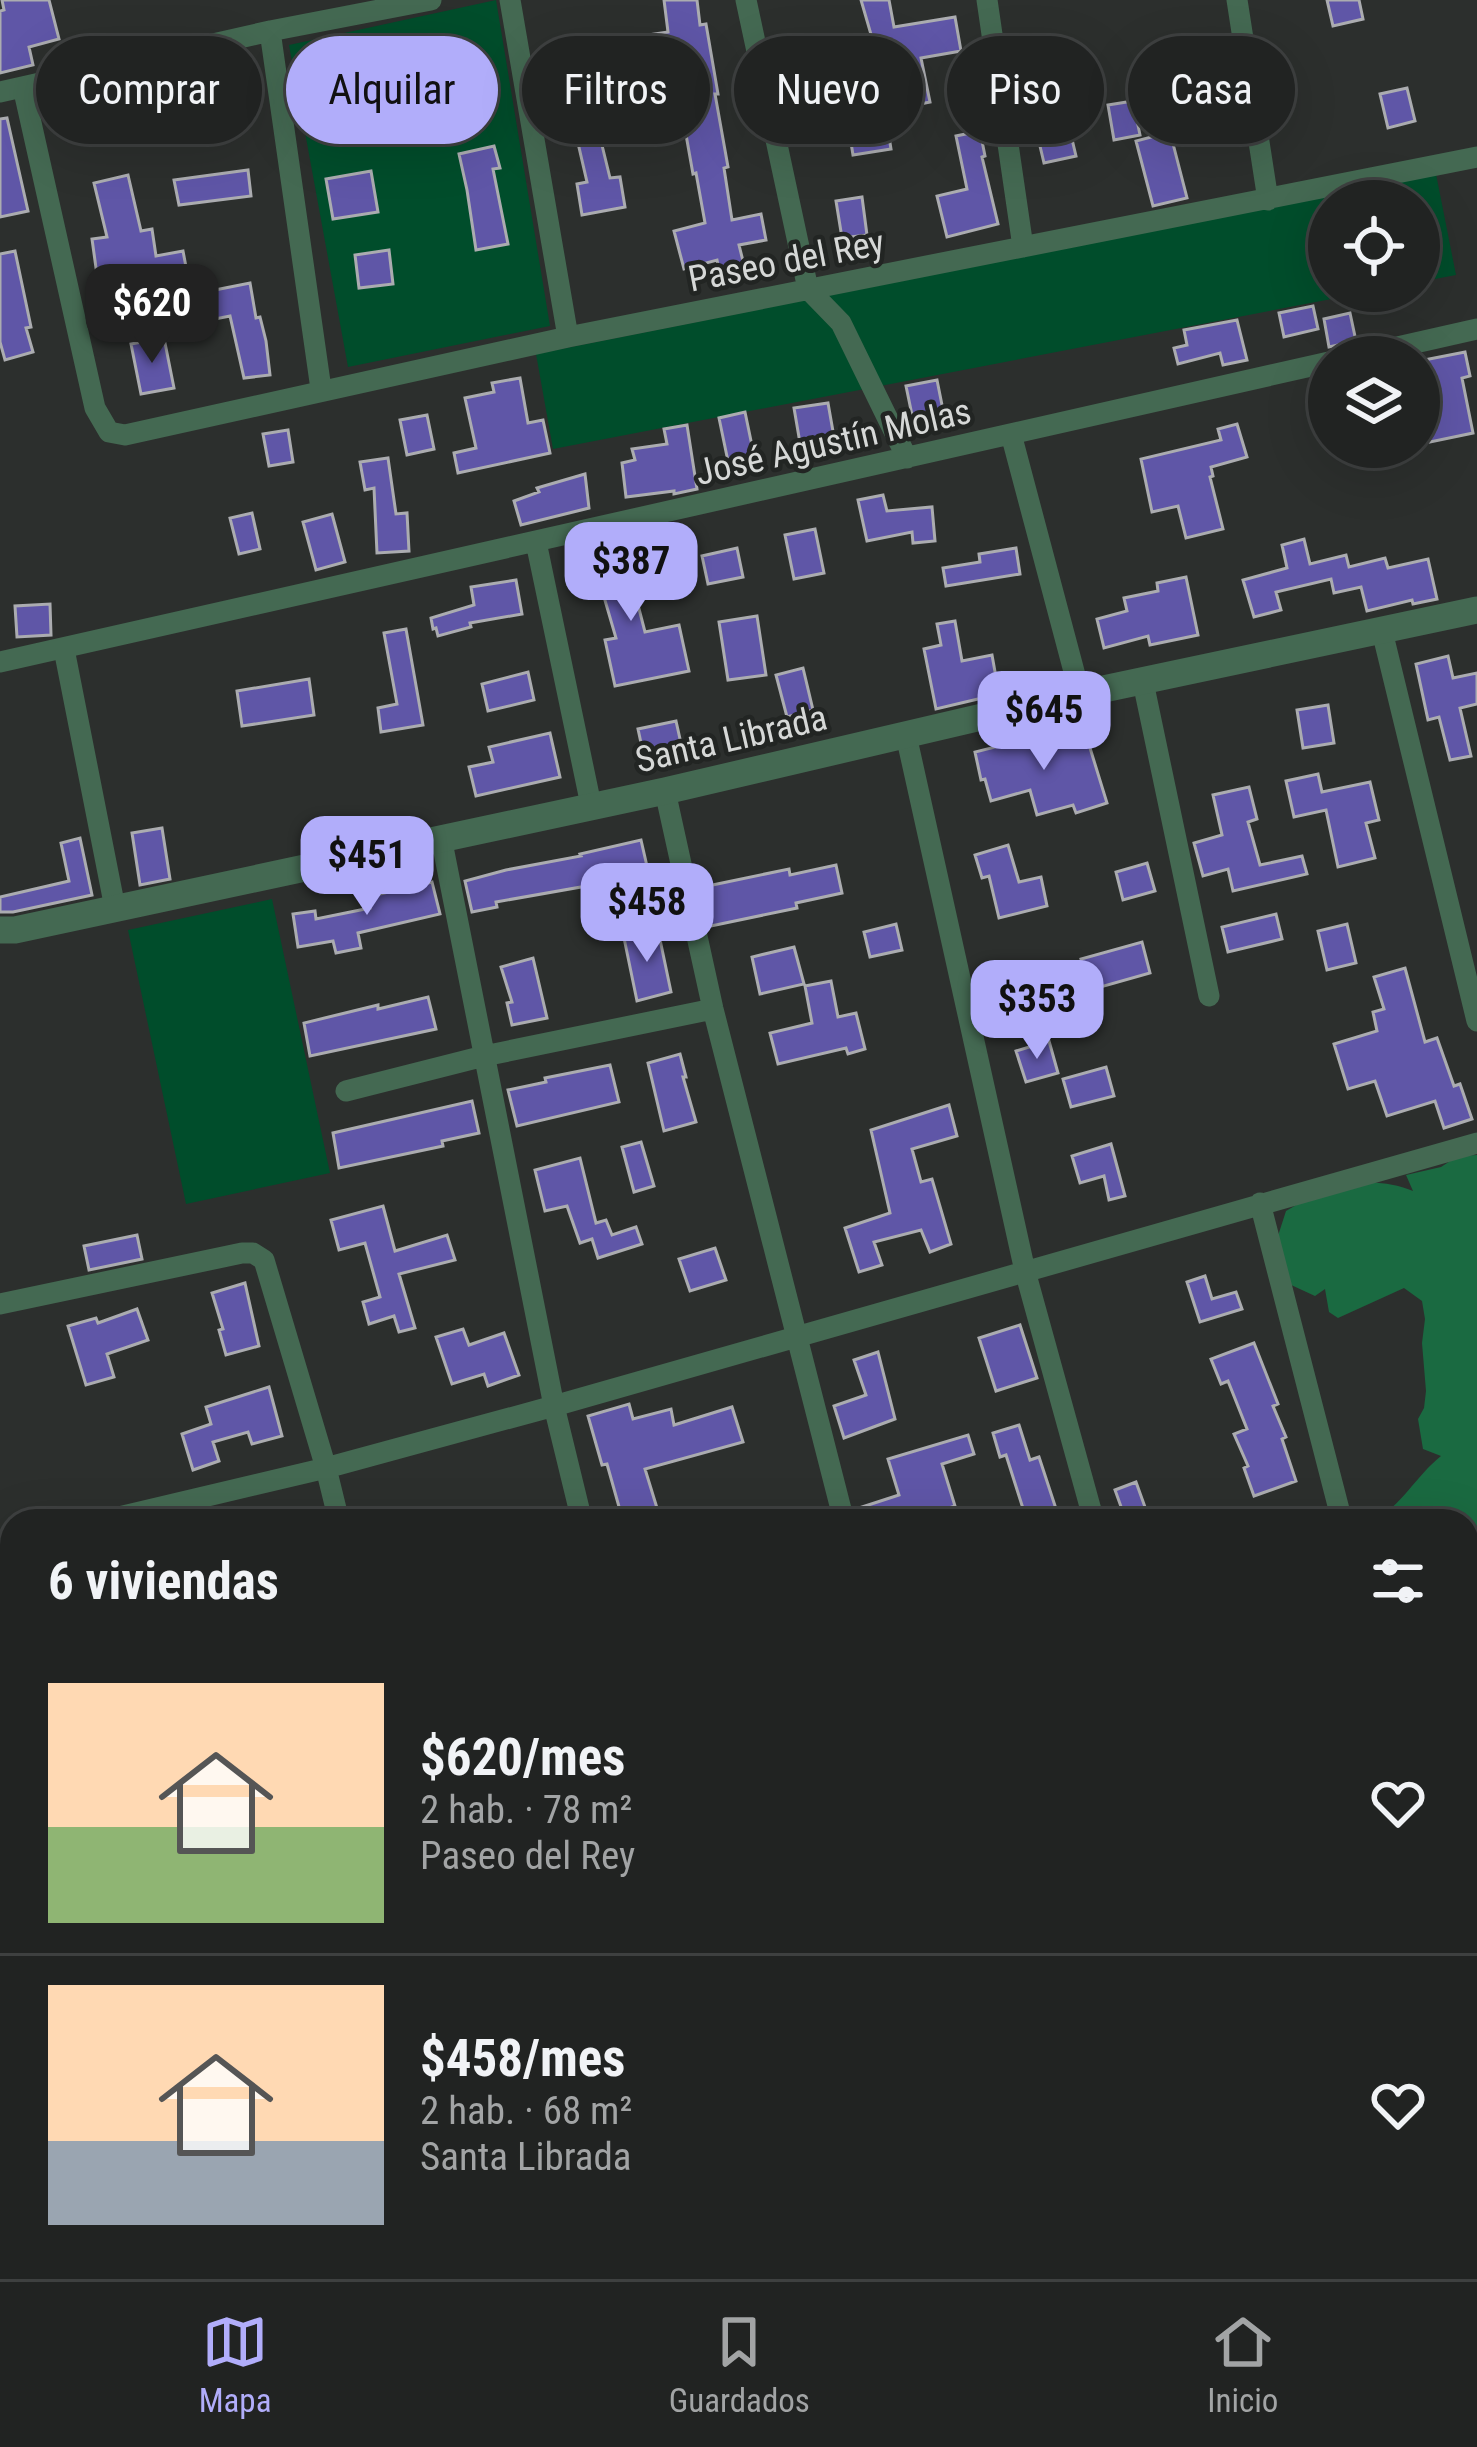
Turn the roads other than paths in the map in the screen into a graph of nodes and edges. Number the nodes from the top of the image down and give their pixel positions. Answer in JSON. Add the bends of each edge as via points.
{"nodes":[{"id":1,"x":431,"y":0,"type":"edge"},
{"id":2,"x":510,"y":0,"type":"edge"},
{"id":3,"x":746,"y":0,"type":"edge"},
{"id":4,"x":987,"y":0,"type":"edge"},
{"id":5,"x":1237,"y":0,"type":"edge"},
{"id":6,"x":269,"y":31,"type":"junction"},
{"id":7,"x":23,"y":87,"type":"junction"},
{"id":8,"x":0,"y":92,"type":"edge"},
{"id":9,"x":1477,"y":157,"type":"edge"},
{"id":10,"x":1268,"y":200,"type":"junction"},
{"id":11,"x":1024,"y":247,"type":"junction"},
{"id":12,"x":808,"y":290,"type":"junction"},
{"id":13,"x":1477,"y":329,"type":"edge"},
{"id":14,"x":568,"y":337,"type":"junction"},
{"id":15,"x":1440,"y":337,"type":"edge"},
{"id":16,"x":1308,"y":367,"type":"edge"},
{"id":17,"x":321,"y":389,"type":"junction"},
{"id":18,"x":1011,"y":434,"type":"junction"},
{"id":19,"x":907,"y":458,"type":"junction"},
{"id":20,"x":536,"y":542,"type":"junction"},
{"id":21,"x":1477,"y":610,"type":"edge"},
{"id":22,"x":1382,"y":632,"type":"junction"},
{"id":23,"x":64,"y":649,"type":"junction"},
{"id":24,"x":0,"y":662,"type":"edge"},
{"id":25,"x":1143,"y":682,"type":"junction"},
{"id":26,"x":1080,"y":694,"type":"junction"},
{"id":27,"x":906,"y":734,"type":"junction"},
{"id":28,"x":665,"y":790,"type":"junction"},
{"id":29,"x":591,"y":805,"type":"junction"},
{"id":30,"x":441,"y":837,"type":"junction"},
{"id":31,"x":115,"y":908,"type":"junction"},
{"id":32,"x":0,"y":930,"type":"edge"},
{"id":33,"x":1209,"y":996,"type":"dead end"},
{"id":34,"x":713,"y":1009,"type":"junction"},
{"id":35,"x":1477,"y":1021,"type":"edge"},
{"id":36,"x":484,"y":1056,"type":"junction"},
{"id":37,"x":346,"y":1091,"type":"dead end"},
{"id":38,"x":1477,"y":1143,"type":"edge"},
{"id":39,"x":1260,"y":1203,"type":"junction"},
{"id":40,"x":1025,"y":1271,"type":"junction"},
{"id":41,"x":0,"y":1304,"type":"edge"},
{"id":42,"x":796,"y":1337,"type":"junction"},
{"id":43,"x":554,"y":1406,"type":"junction"},
{"id":44,"x":326,"y":1468,"type":"junction"},
{"id":45,"x":153,"y":1509,"type":"edge"},
{"id":46,"x":336,"y":1509,"type":"edge"},
{"id":47,"x":579,"y":1509,"type":"edge"},
{"id":48,"x":841,"y":1509,"type":"edge"},
{"id":49,"x":1091,"y":1509,"type":"edge"},
{"id":50,"x":1339,"y":1509,"type":"edge"}],
"edges":[{"from":1,"to":6,"type":"street"},
{"from":2,"to":14,"type":"street"},
{"from":3,"to":12,"type":"street"},
{"from":4,"to":11,"type":"street"},
{"from":5,"to":10,"type":"street"},
{"from":6,"to":7,"type":"street"},
{"from":6,"to":17,"type":"street"},
{"from":7,"to":8,"type":"street"},
{"from":7,"to":17,"type":"street","name":"Paseo del Rey","via":[[95,408],[109,433]]},
{"from":9,"to":10,"type":"street","name":"Paseo del Rey"},
{"from":10,"to":11,"type":"street","name":"Paseo del Rey"},
{"from":11,"to":12,"type":"street","name":"Paseo del Rey"},
{"from":12,"to":14,"type":"street","name":"Paseo del Rey"},
{"from":12,"to":19,"type":"street","via":[[841,322]]},
{"from":13,"to":15,"type":"street"},
{"from":14,"to":17,"type":"street","name":"Paseo del Rey"},
{"from":16,"to":18,"type":"street","name":"José Agustín Molas"},
{"from":18,"to":19,"type":"street","name":"José Agustín Molas"},
{"from":18,"to":26,"type":"street"},
{"from":19,"to":20,"type":"street","name":"José Agustín Molas"},
{"from":20,"to":23,"type":"street","name":"José Agustín Molas"},
{"from":20,"to":29,"type":"street"},
{"from":21,"to":22,"type":"street","name":"Santa Librada"},
{"from":22,"to":25,"type":"street","name":"Santa Librada"},
{"from":22,"to":35,"type":"street"},
{"from":23,"to":24,"type":"street","name":"José Agustín Molas"},
{"from":23,"to":31,"type":"street"},
{"from":25,"to":26,"type":"street","name":"Santa Librada"},
{"from":25,"to":33,"type":"street"},
{"from":26,"to":27,"type":"street","name":"Santa Librada"},
{"from":27,"to":28,"type":"street","name":"Santa Librada"},
{"from":27,"to":40,"type":"street"},
{"from":28,"to":29,"type":"street","name":"Santa Librada"},
{"from":28,"to":34,"type":"street"},
{"from":29,"to":30,"type":"street","name":"Santa Librada"},
{"from":30,"to":31,"type":"street","name":"Santa Librada"},
{"from":30,"to":36,"type":"street"},
{"from":31,"to":32,"type":"street","name":"Santa Librada"},
{"from":34,"to":36,"type":"street"},
{"from":34,"to":42,"type":"street"},
{"from":36,"to":37,"type":"street"},
{"from":36,"to":43,"type":"street"},
{"from":38,"to":39,"type":"street"},
{"from":39,"to":40,"type":"street"},
{"from":39,"to":50,"type":"street"},
{"from":40,"to":42,"type":"street"},
{"from":40,"to":49,"type":"street"},
{"from":41,"to":44,"type":"street","via":[[254,1253],[264,1260]]},
{"from":42,"to":43,"type":"street"},
{"from":42,"to":48,"type":"street"},
{"from":43,"to":44,"type":"street"},
{"from":43,"to":47,"type":"street"},
{"from":44,"to":45,"type":"street"},
{"from":44,"to":46,"type":"street"}]}
